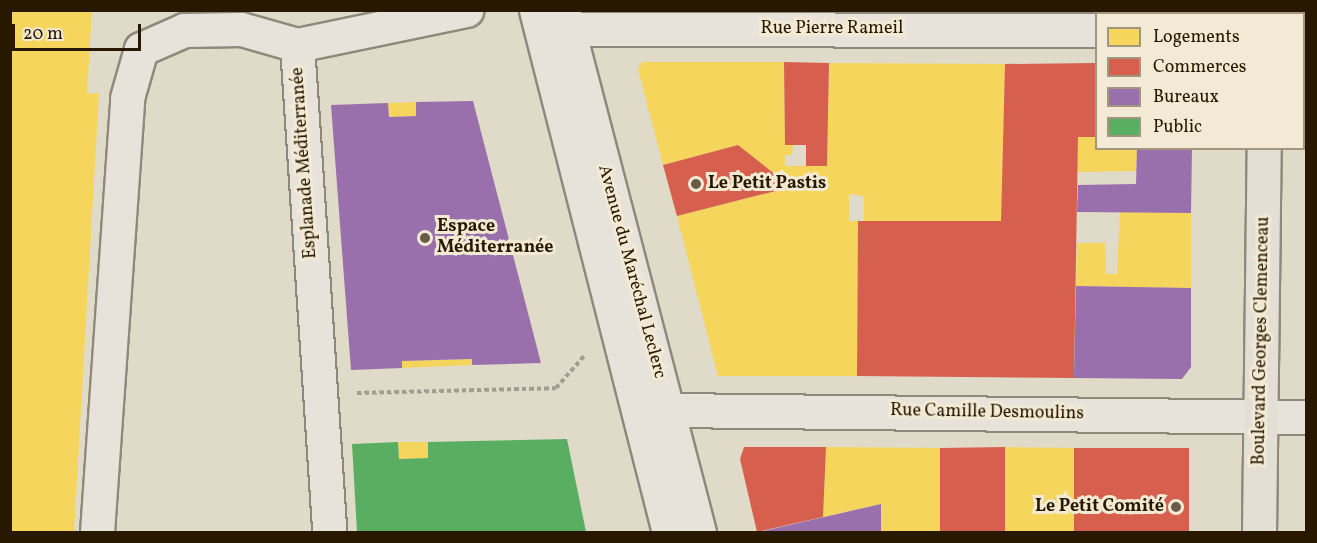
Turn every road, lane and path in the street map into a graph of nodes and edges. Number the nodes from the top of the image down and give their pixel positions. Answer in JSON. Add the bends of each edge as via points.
{"nodes":[{"id":1,"x":466,"y":10,"type":"edge"},
{"id":2,"x":552,"y":21,"type":"edge"},
{"id":3,"x":1095,"y":30,"type":"edge"},
{"id":4,"x":297,"y":45,"type":"junction"},
{"id":5,"x":1264,"y":150,"type":"edge"},
{"id":6,"x":620,"y":335,"type":"junction"},
{"id":7,"x":321,"y":393,"type":"junction"},
{"id":8,"x":654,"y":411,"type":"junction"},
{"id":9,"x":1261,"y":417,"type":"junction"},
{"id":10,"x":1306,"y":417,"type":"edge"},
{"id":11,"x":97,"y":532,"type":"edge"},
{"id":12,"x":329,"y":532,"type":"edge"},
{"id":13,"x":669,"y":532,"type":"edge"},
{"id":14,"x":699,"y":532,"type":"edge"},
{"id":15,"x":1259,"y":532,"type":"edge"}],
"edges":[{"from":1,"to":4,"type":"street"},
{"from":2,"to":3,"type":"street","name":"Rue Pierre Rameil"},
{"from":2,"to":6,"type":"street","name":"Avenue du Maréchal Leclerc"},
{"from":2,"to":8,"type":"street","name":"Avenue du Maréchal Leclerc"},
{"from":4,"to":7,"type":"street","name":"Esplanade Méditerranée"},
{"from":4,"to":11,"type":"street","name":"Esplanade Méditerranée","via":[[241,29],[184,30],[141,50],[127,98]]},
{"from":5,"to":9,"type":"main road","name":"Boulevard Georges Clemenceau"},
{"from":6,"to":7,"type":"path","via":[[596,343],[556,388]]},
{"from":6,"to":8,"type":"street","name":"Avenue du Maréchal Leclerc"},
{"from":7,"to":12,"type":"street","name":"Esplanade Méditerranée"},
{"from":8,"to":9,"type":"street","name":"Rue Camille Desmoulins"},
{"from":8,"to":13,"type":"street","name":"Avenue du Maréchal Leclerc"},
{"from":8,"to":14,"type":"street","name":"Avenue du Maréchal Leclerc"},
{"from":9,"to":10,"type":"street","name":"Rue Camille Desmoulins"},
{"from":9,"to":15,"type":"main road","name":"Boulevard Georges Clemenceau"}]}
